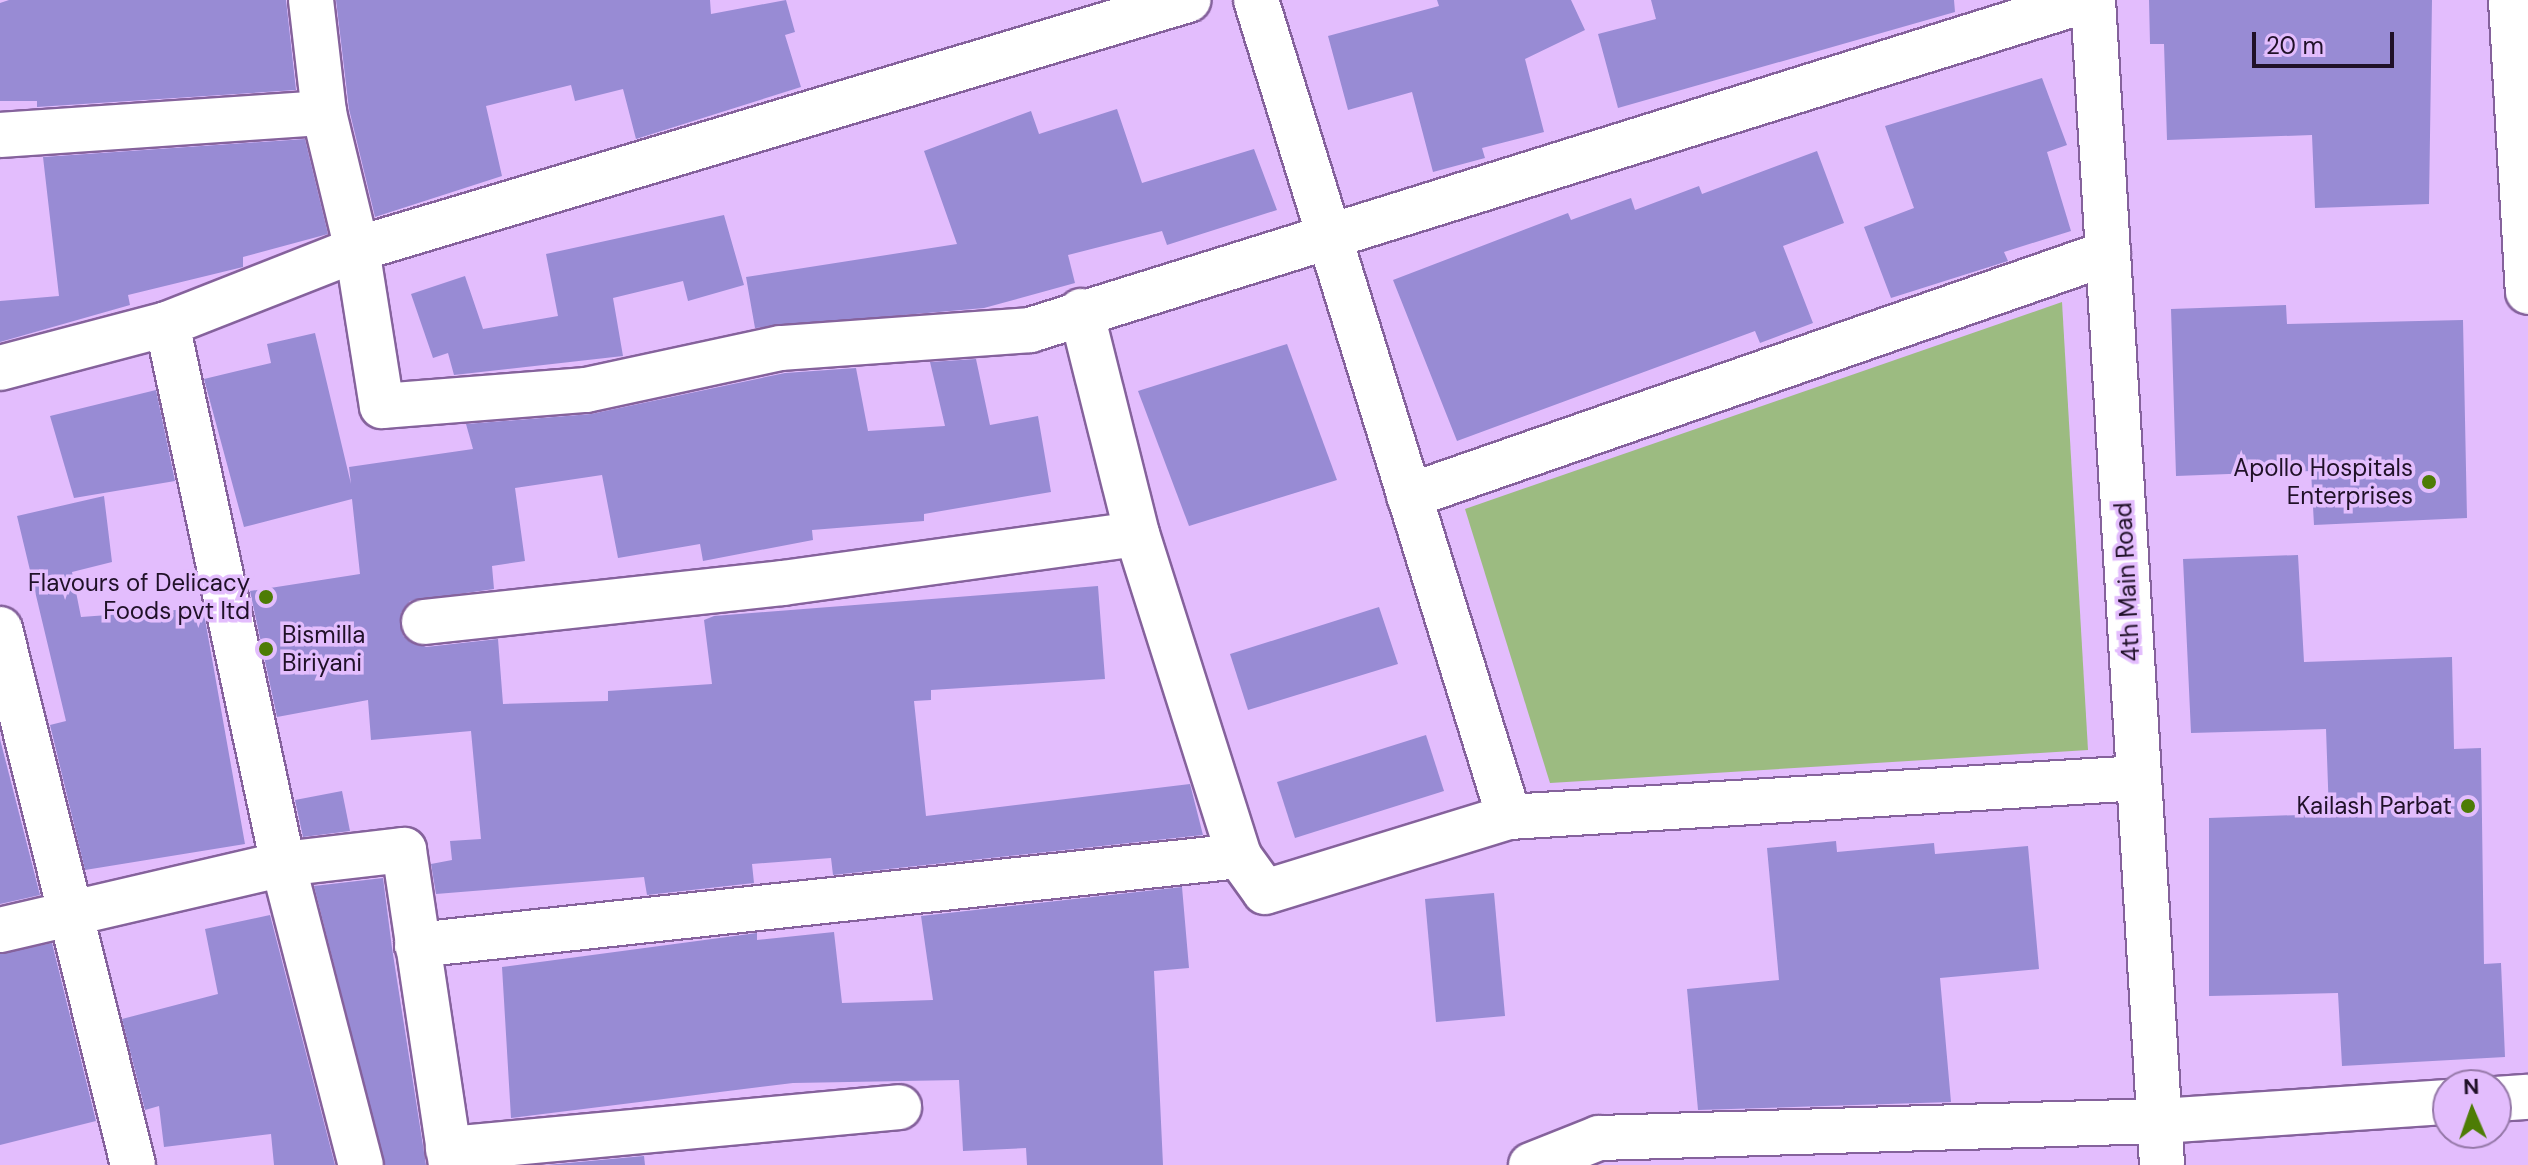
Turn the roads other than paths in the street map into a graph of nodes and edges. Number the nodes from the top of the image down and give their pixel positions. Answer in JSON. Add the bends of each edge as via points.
{"nodes":[{"id":1,"x":311,"y":0,"type":"edge"},
{"id":2,"x":1188,"y":0,"type":"edge"},
{"id":3,"x":1256,"y":0,"type":"edge"},
{"id":4,"x":2087,"y":0,"type":"edge"},
{"id":5,"x":2093,"y":0,"type":"edge"},
{"id":6,"x":2511,"y":0,"type":"edge"},
{"id":7,"x":1135,"y":8,"type":"edge"},
{"id":8,"x":324,"y":113,"type":"junction"},
{"id":9,"x":0,"y":135,"type":"edge"},
{"id":10,"x":1329,"y":234,"type":"junction"},
{"id":11,"x":357,"y":249,"type":"junction"},
{"id":12,"x":2108,"y":253,"type":"junction"},
{"id":13,"x":2528,"y":292,"type":"edge"},
{"id":14,"x":1081,"y":311,"type":"junction"},
{"id":15,"x":167,"y":324,"type":"junction"},
{"id":16,"x":0,"y":368,"type":"edge"},
{"id":17,"x":1409,"y":496,"type":"junction"},
{"id":18,"x":1137,"y":534,"type":"junction"},
{"id":19,"x":424,"y":622,"type":"dead end"},
{"id":20,"x":0,"y":629,"type":"edge"},
{"id":21,"x":2139,"y":778,"type":"junction"},
{"id":22,"x":1509,"y":817,"type":"junction"},
{"id":23,"x":1239,"y":856,"type":"junction"},
{"id":24,"x":283,"y":864,"type":"junction"},
{"id":25,"x":73,"y":912,"type":"junction"},
{"id":26,"x":0,"y":930,"type":"edge"},
{"id":27,"x":417,"y":945,"type":"junction"},
{"id":28,"x":2432,"y":1103,"type":"edge"},
{"id":29,"x":899,"y":1107,"type":"dead end"},
{"id":30,"x":2160,"y":1121,"type":"junction"},
{"id":31,"x":449,"y":1157,"type":"edge"},
{"id":32,"x":133,"y":1165,"type":"edge"},
{"id":33,"x":361,"y":1165,"type":"edge"},
{"id":34,"x":1531,"y":1165,"type":"edge"},
{"id":35,"x":2162,"y":1165,"type":"edge"}],
"edges":[{"from":1,"to":8,"type":"street"},
{"from":2,"to":7,"type":"street"},
{"from":3,"to":10,"type":"street"},
{"from":4,"to":10,"type":"street"},
{"from":5,"to":12,"type":"street","name":"4th Main Road"},
{"from":6,"to":13,"type":"street"},
{"from":7,"to":11,"type":"street"},
{"from":8,"to":9,"type":"street"},
{"from":8,"to":11,"type":"street"},
{"from":10,"to":14,"type":"street"},
{"from":10,"to":17,"type":"street"},
{"from":11,"to":14,"type":"street","via":[[382,406],[586,390],[781,348],[1030,330]]},
{"from":11,"to":15,"type":"street"},
{"from":12,"to":17,"type":"street"},
{"from":12,"to":21,"type":"street","name":"4th Main Road"},
{"from":14,"to":18,"type":"street"},
{"from":15,"to":16,"type":"street"},
{"from":15,"to":24,"type":"street"},
{"from":17,"to":22,"type":"street"},
{"from":18,"to":19,"type":"street","via":[[783,583]]},
{"from":18,"to":23,"type":"street"},
{"from":20,"to":25,"type":"street"},
{"from":21,"to":22,"type":"street"},
{"from":21,"to":30,"type":"street","name":"4th Main Road"},
{"from":22,"to":23,"type":"street","via":[[1265,892]]},
{"from":23,"to":27,"type":"street"},
{"from":24,"to":25,"type":"street"},
{"from":24,"to":27,"type":"street","via":[[404,850]]},
{"from":24,"to":33,"type":"street"},
{"from":25,"to":26,"type":"street"},
{"from":25,"to":32,"type":"street"},
{"from":27,"to":31,"type":"street"},
{"from":28,"to":30,"type":"street"},
{"from":29,"to":31,"type":"street"},
{"from":30,"to":34,"type":"street","via":[[1599,1138]]},
{"from":30,"to":35,"type":"street","name":"4th Main Road"}]}
